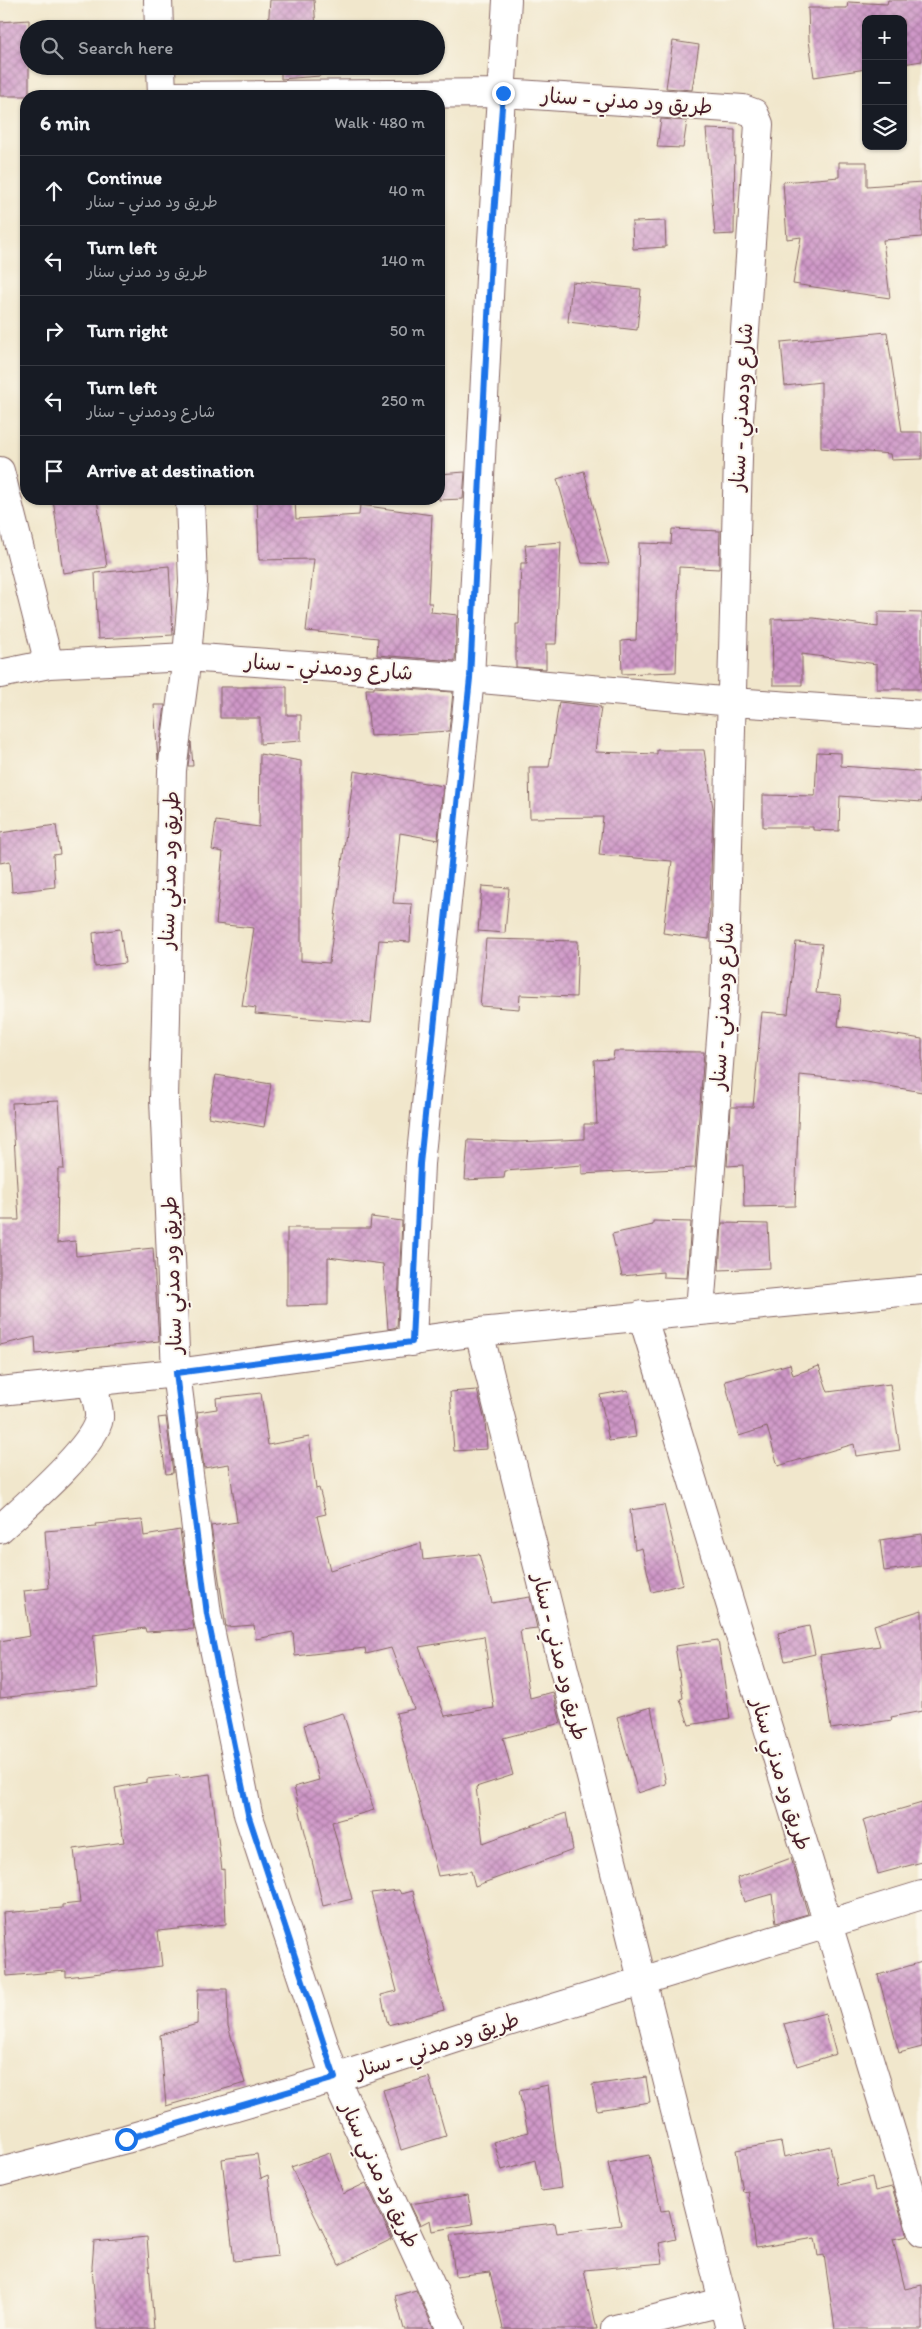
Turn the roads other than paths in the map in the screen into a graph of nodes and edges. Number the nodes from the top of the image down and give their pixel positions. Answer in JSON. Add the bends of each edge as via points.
{"nodes":[{"id":1,"x":158,"y":0,"type":"edge"},
{"id":2,"x":507,"y":0,"type":"edge"},
{"id":3,"x":159,"y":20,"type":"edge"},
{"id":4,"x":161,"y":75,"type":"edge"},
{"id":5,"x":162,"y":90,"type":"edge"},
{"id":6,"x":503,"y":93,"type":"junction"},
{"id":7,"x":445,"y":94,"type":"edge"},
{"id":8,"x":754,"y":113,"type":"joint"},
{"id":9,"x":0,"y":471,"type":"edge"},
{"id":10,"x":190,"y":505,"type":"edge"},
{"id":11,"x":187,"y":657,"type":"junction"},
{"id":12,"x":49,"y":664,"type":"junction"},
{"id":13,"x":0,"y":674,"type":"edge"},
{"id":14,"x":470,"y":678,"type":"junction"},
{"id":15,"x":733,"y":702,"type":"junction"},
{"id":16,"x":922,"y":715,"type":"edge"},
{"id":17,"x":922,"y":1290,"type":"edge"},
{"id":18,"x":700,"y":1310,"type":"junction"},
{"id":19,"x":642,"y":1315,"type":"junction"},
{"id":20,"x":479,"y":1332,"type":"junction"},
{"id":21,"x":412,"y":1342,"type":"junction"},
{"id":22,"x":176,"y":1373,"type":"junction"},
{"id":23,"x":91,"y":1380,"type":"junction"},
{"id":24,"x":0,"y":1390,"type":"edge"},
{"id":25,"x":0,"y":1529,"type":"edge"},
{"id":26,"x":922,"y":1895,"type":"edge"},
{"id":27,"x":827,"y":1924,"type":"junction"},
{"id":28,"x":642,"y":1982,"type":"junction"},
{"id":29,"x":335,"y":2078,"type":"junction"},
{"id":30,"x":0,"y":2172,"type":"edge"},
{"id":31,"x":922,"y":2232,"type":"edge"},
{"id":32,"x":722,"y":2302,"type":"junction"},
{"id":33,"x":451,"y":2329,"type":"edge"},
{"id":34,"x":615,"y":2329,"type":"edge"},
{"id":35,"x":730,"y":2329,"type":"edge"}],
"edges":[{"from":1,"to":3,"type":"street"},
{"from":2,"to":6,"type":"street"},
{"from":4,"to":5,"type":"street"},
{"from":6,"to":7,"type":"street","name":"طريق ود مدني - سنار"},
{"from":6,"to":8,"type":"street","name":"طريق ود مدني - سنار","via":[[743,109]]},
{"from":6,"to":14,"type":"street","via":[[491,257]]},
{"from":8,"to":15,"type":"street","name":"شارع ودمدني - سنار","via":[[759,124],[739,420]]},
{"from":9,"to":12,"type":"street"},
{"from":10,"to":11,"type":"street","via":[[193,583]]},
{"from":11,"to":12,"type":"street"},
{"from":11,"to":14,"type":"street","name":"شارع ودمدني - سنار"},
{"from":11,"to":22,"type":"street","name":"طريق ود مدني سنار","via":[[172,770],[164,1089]]},
{"from":12,"to":13,"type":"street"},
{"from":14,"to":15,"type":"street","name":"شارع ودمدني - سنار"},
{"from":14,"to":21,"type":"street","via":[[420,1164]]},
{"from":15,"to":16,"type":"street","name":"شارع ودمدني - سنار"},
{"from":15,"to":18,"type":"street","name":"شارع ودمدني - سنار","via":[[724,1000]]},
{"from":17,"to":18,"type":"street"},
{"from":18,"to":19,"type":"street"},
{"from":19,"to":20,"type":"street"},
{"from":19,"to":27,"type":"street","name":"طريق ود مدني سنار"},
{"from":20,"to":21,"type":"street"},
{"from":20,"to":28,"type":"street","name":"طريق ود مدني - سنار"},
{"from":21,"to":22,"type":"street"},
{"from":22,"to":23,"type":"street"},
{"from":22,"to":29,"type":"street","name":"طريق ود مدني سنار","via":[[207,1614],[248,1814]]},
{"from":23,"to":24,"type":"street"},
{"from":23,"to":25,"type":"street","via":[[99,1416],[92,1435],[48,1484]]},
{"from":26,"to":27,"type":"street","name":"طريق ود مدني - سنار"},
{"from":27,"to":28,"type":"street","name":"طريق ود مدني - سنار"},
{"from":27,"to":31,"type":"street","name":"طريق ود مدني سنار"},
{"from":28,"to":29,"type":"street","name":"طريق ود مدني - سنار"},
{"from":28,"to":32,"type":"street","name":"طريق ود مدني - سنار"},
{"from":29,"to":30,"type":"street","name":"طريق ود مدني - سنار"},
{"from":29,"to":33,"type":"street","name":"طريق ود مدني سنار"},
{"from":32,"to":34,"type":"street"},
{"from":32,"to":35,"type":"street","name":"طريق ود مدني - سنار"}]}
